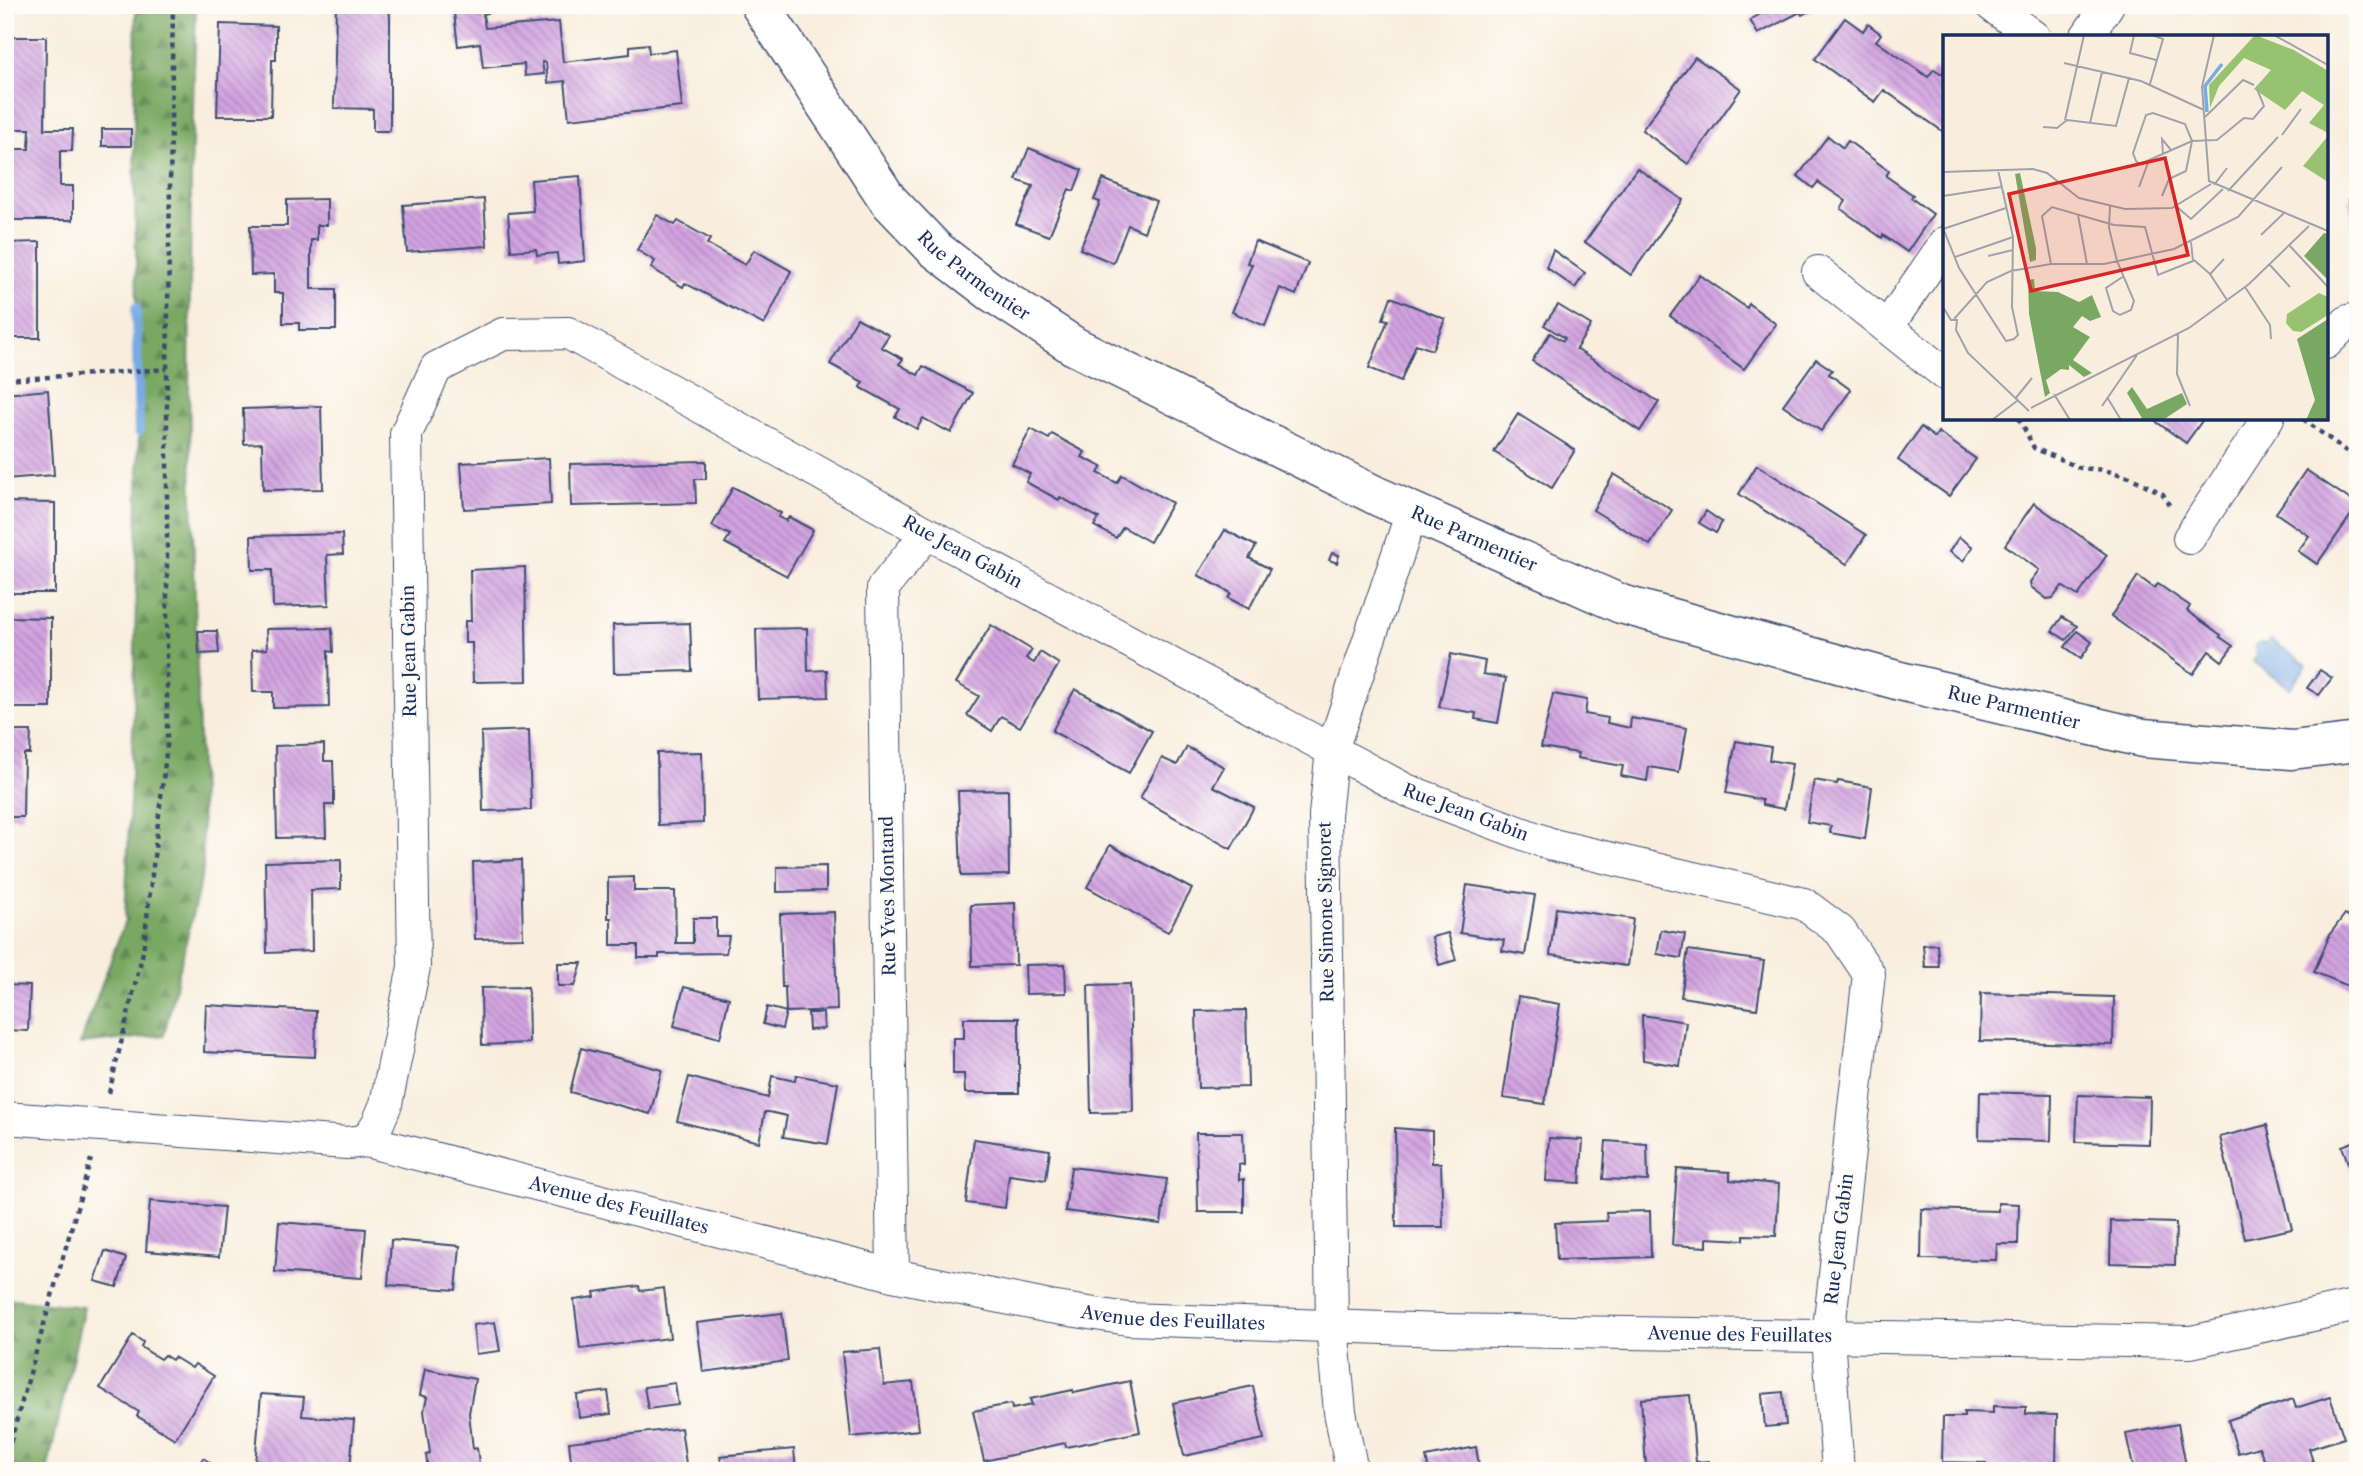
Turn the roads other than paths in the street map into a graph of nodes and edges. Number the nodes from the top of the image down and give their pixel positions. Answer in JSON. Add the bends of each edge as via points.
{"nodes":[{"id":1,"x":761,"y":5,"type":"edge"},
{"id":2,"x":1991,"y":5,"type":"edge"},
{"id":3,"x":2108,"y":5,"type":"edge"},
{"id":4,"x":2031,"y":35,"type":"edge"},
{"id":5,"x":2087,"y":35,"type":"edge"},
{"id":6,"x":1943,"y":246,"type":"edge"},
{"id":7,"x":1818,"y":272,"type":"dead end"},
{"id":8,"x":2358,"y":319,"type":"edge"},
{"id":9,"x":1887,"y":327,"type":"junction"},
{"id":10,"x":2328,"y":341,"type":"edge"},
{"id":11,"x":1943,"y":372,"type":"edge"},
{"id":12,"x":2267,"y":420,"type":"edge"},
{"id":13,"x":1412,"y":512,"type":"junction"},
{"id":14,"x":927,"y":534,"type":"junction"},
{"id":15,"x":2189,"y":538,"type":"road end"},
{"id":16,"x":2358,"y":741,"type":"edge"},
{"id":17,"x":1332,"y":750,"type":"junction"},
{"id":18,"x":5,"y":1118,"type":"edge"},
{"id":19,"x":366,"y":1141,"type":"junction"},
{"id":20,"x":893,"y":1275,"type":"junction"},
{"id":21,"x":2358,"y":1305,"type":"edge"},
{"id":22,"x":1332,"y":1326,"type":"junction"},
{"id":23,"x":1828,"y":1337,"type":"junction"},
{"id":24,"x":1352,"y":1471,"type":"edge"},
{"id":25,"x":1838,"y":1471,"type":"edge"}],
"edges":[{"from":1,"to":13,"type":"street","name":"Rue Parmentier","via":[[888,200],[935,249],[990,292],[1073,346]]},
{"from":2,"to":4,"type":"street"},
{"from":3,"to":5,"type":"street"},
{"from":6,"to":9,"type":"street"},
{"from":7,"to":9,"type":"street"},
{"from":8,"to":10,"type":"street","via":[[2348,321]]},
{"from":9,"to":11,"type":"street"},
{"from":12,"to":15,"type":"street"},
{"from":13,"to":16,"type":"street","name":"Rue Parmentier","via":[[1621,604],[1900,681],[2143,738],[2292,750]]},
{"from":13,"to":17,"type":"street","name":"Rue Simone Signoret"},
{"from":14,"to":17,"type":"street","name":"Rue Jean Gabin"},
{"from":14,"to":19,"type":"street","name":"Rue Jean Gabin","via":[[568,333],[503,334],[436,368],[406,434],[414,967],[386,1104]]},
{"from":14,"to":20,"type":"street","name":"Rue Yves Montand","via":[[883,588]]},
{"from":17,"to":22,"type":"street","name":"Rue Simone Signoret","via":[[1325,815]]},
{"from":17,"to":23,"type":"street","name":"Rue Jean Gabin","via":[[1406,790],[1553,845],[1804,904],[1840,932],[1869,974]]},
{"from":18,"to":19,"type":"street","name":"Avenue des Feuillates"},
{"from":19,"to":20,"type":"street","name":"Avenue des Feuillates"},
{"from":20,"to":22,"type":"street","name":"Avenue des Feuillates","via":[[1128,1319]]},
{"from":21,"to":23,"type":"street","name":"Avenue des Feuillates","via":[[2190,1342]]},
{"from":22,"to":23,"type":"street","name":"Avenue des Feuillates"},
{"from":22,"to":24,"type":"street","name":"Rue Simone Signoret","via":[[1340,1412]]},
{"from":23,"to":25,"type":"street","name":"Rue Jean Gabin"}]}
